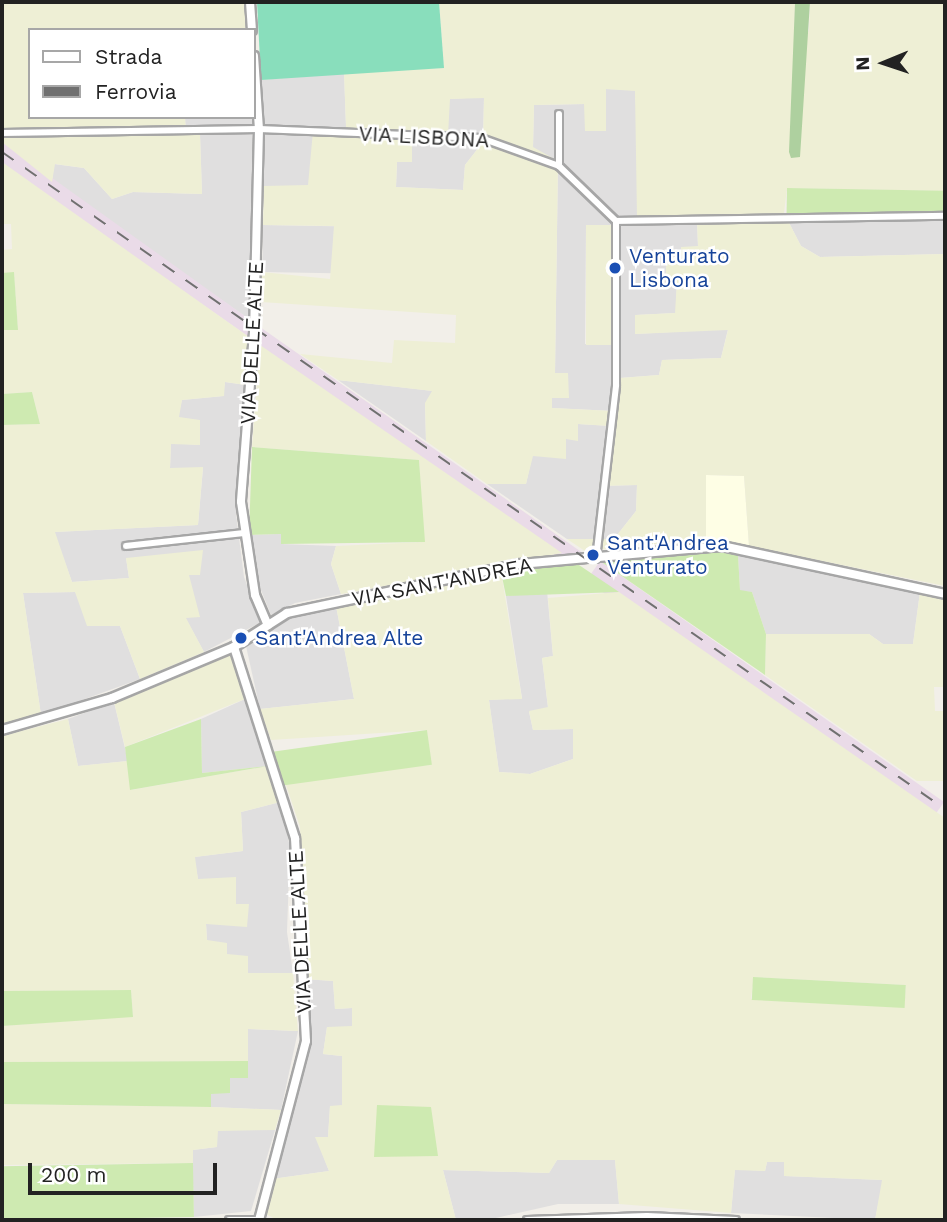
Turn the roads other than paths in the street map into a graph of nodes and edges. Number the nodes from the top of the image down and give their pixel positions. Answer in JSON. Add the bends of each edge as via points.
{"nodes":[{"id":1,"x":250,"y":2,"type":"edge"},
{"id":2,"x":252,"y":28,"type":"edge"},
{"id":3,"x":256,"y":85,"type":"edge"},
{"id":4,"x":559,"y":114,"type":"dead end"},
{"id":5,"x":259,"y":129,"type":"junction"},
{"id":6,"x":2,"y":133,"type":"edge"},
{"id":7,"x":559,"y":166,"type":"junction"},
{"id":8,"x":945,"y":216,"type":"edge"},
{"id":9,"x":616,"y":221,"type":"junction"},
{"id":10,"x":243,"y":533,"type":"junction"},
{"id":11,"x":126,"y":546,"type":"dead end"},
{"id":12,"x":596,"y":559,"type":"junction"},
{"id":13,"x":945,"y":594,"type":"edge"},
{"id":14,"x":268,"y":625,"type":"junction"},
{"id":15,"x":234,"y":647,"type":"junction"},
{"id":16,"x":2,"y":730,"type":"edge"},
{"id":17,"x":229,"y":1220,"type":"edge"},
{"id":18,"x":257,"y":1220,"type":"edge"},
{"id":19,"x":527,"y":1220,"type":"edge"},
{"id":20,"x":736,"y":1220,"type":"edge"}],
"edges":[{"from":1,"to":2,"type":"street"},
{"from":3,"to":5,"type":"street","name":"VIA DELLE ALTE"},
{"from":4,"to":7,"type":"street"},
{"from":5,"to":6,"type":"street","name":"VIA LISBONA"},
{"from":5,"to":7,"type":"street","name":"VIA LISBONA","via":[[481,138]]},
{"from":5,"to":10,"type":"street","name":"VIA DELLE ALTE"},
{"from":7,"to":9,"type":"street","name":"VIA LISBONA"},
{"from":8,"to":9,"type":"street"},
{"from":9,"to":12,"type":"street","via":[[616,385]]},
{"from":10,"to":11,"type":"street"},
{"from":10,"to":14,"type":"street","name":"VIA DELLE ALTE","via":[[255,595]]},
{"from":12,"to":13,"type":"street","name":"VIA SANT'ANDREA","via":[[722,546]]},
{"from":12,"to":14,"type":"street","name":"VIA SANT'ANDREA","via":[[520,564],[287,613]]},
{"from":14,"to":15,"type":"street","name":"VIA SANT'ANDREA"},
{"from":15,"to":16,"type":"street","name":"VIA SANT'ANDREA","via":[[58,718]]},
{"from":15,"to":18,"type":"street","name":"VIA DELLE ALTE","via":[[295,838],[306,1041]]},
{"from":17,"to":18,"type":"street"},
{"from":19,"to":20,"type":"street","via":[[648,1216]]}]}
